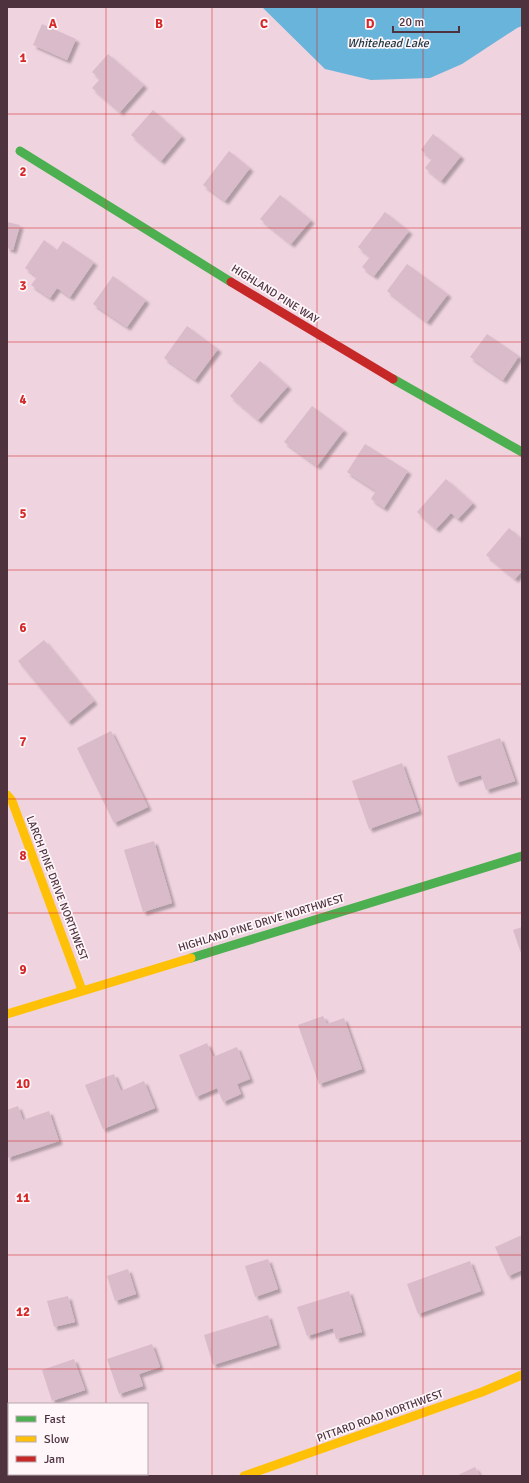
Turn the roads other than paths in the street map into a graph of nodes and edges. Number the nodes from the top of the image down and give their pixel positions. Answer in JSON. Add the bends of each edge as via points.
{"nodes":[{"id":1,"x":20,"y":151,"type":"dead end"},
{"id":2,"x":522,"y":452,"type":"edge"},
{"id":3,"x":7,"y":795,"type":"edge"},
{"id":4,"x":522,"y":856,"type":"edge"},
{"id":5,"x":82,"y":990,"type":"junction"},
{"id":6,"x":7,"y":1014,"type":"edge"},
{"id":7,"x":522,"y":1375,"type":"edge"},
{"id":8,"x":244,"y":1476,"type":"edge"}],
"edges":[{"from":1,"to":2,"type":"street","name":"HIGHLAND PINE WAY","via":[[334,345]]},
{"from":3,"to":5,"type":"street","name":"LARCH PINE DRIVE NORTHWEST","via":[[12,801]]},
{"from":4,"to":5,"type":"street","name":"HIGHLAND PINE DRIVE NORTHWEST"},
{"from":5,"to":6,"type":"street","name":"HIGHLAND PINE DRIVE NORTHWEST"},
{"from":7,"to":8,"type":"street","name":"PITTARD ROAD NORTHWEST"}]}
